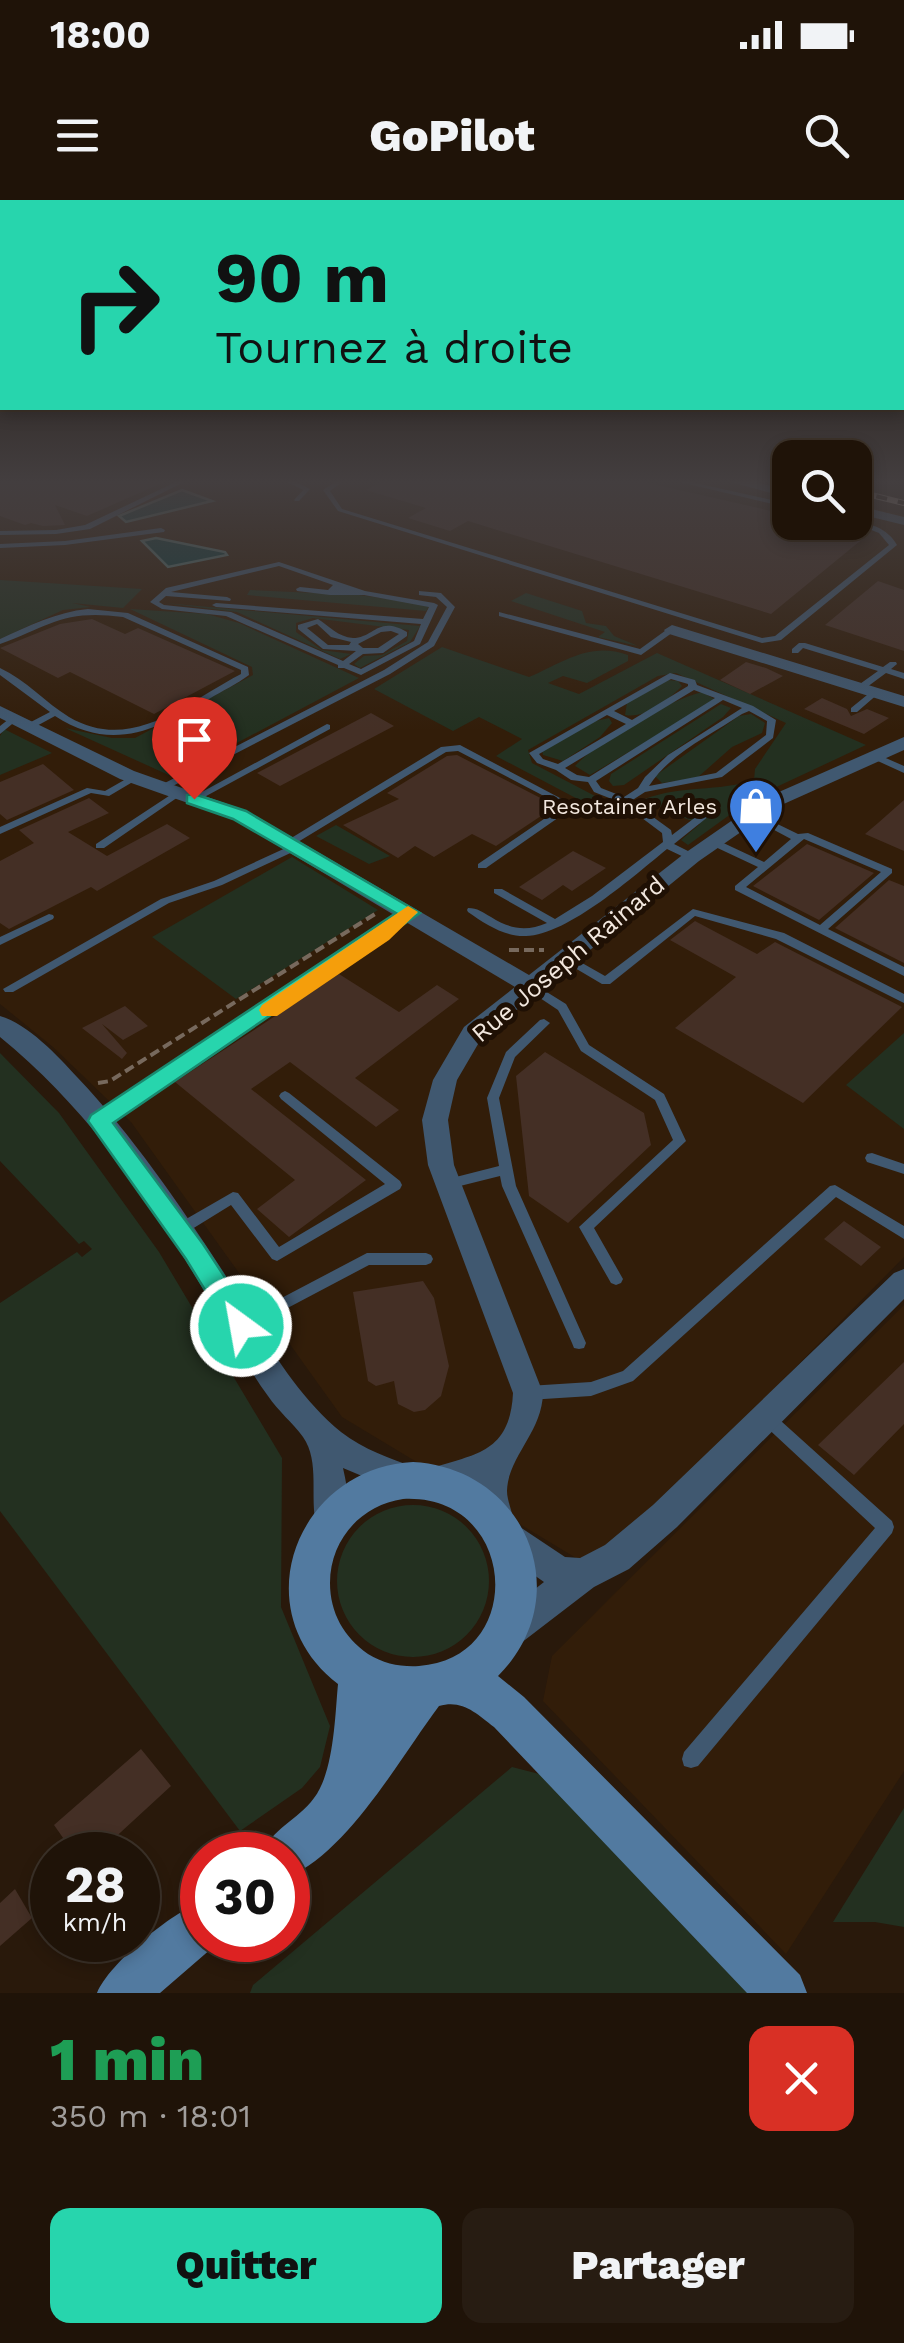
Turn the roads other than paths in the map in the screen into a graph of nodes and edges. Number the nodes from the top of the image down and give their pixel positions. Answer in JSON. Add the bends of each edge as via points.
{"nodes":[{"id":1,"x":513,"y":564,"type":"edge"},
{"id":2,"x":868,"y":564,"type":"edge"},
{"id":3,"x":334,"y":587,"type":"junction"},
{"id":4,"x":300,"y":589,"type":"dead end"},
{"id":5,"x":158,"y":597,"type":"junction"},
{"id":6,"x":502,"y":614,"type":"dead end"},
{"id":7,"x":429,"y":619,"type":"junction"},
{"id":8,"x":321,"y":622,"type":"junction"},
{"id":9,"x":380,"y":629,"type":"junction"},
{"id":10,"x":672,"y":630,"type":"joint"},
{"id":11,"x":0,"y":642,"type":"edge"},
{"id":12,"x":357,"y":647,"type":"junction"},
{"id":13,"x":795,"y":652,"type":"dead end"},
{"id":14,"x":893,"y":664,"type":"dead end"},
{"id":15,"x":341,"y":666,"type":"junction"},
{"id":16,"x":0,"y":671,"type":"edge"},
{"id":17,"x":882,"y":671,"type":"junction"},
{"id":18,"x":904,"y":676,"type":"edge"},
{"id":19,"x":694,"y":688,"type":"junction"},
{"id":20,"x":867,"y":691,"type":"junction"},
{"id":21,"x":722,"y":697,"type":"junction"},
{"id":22,"x":904,"y":702,"type":"edge"},
{"id":23,"x":750,"y":708,"type":"junction"},
{"id":24,"x":608,"y":710,"type":"junction"},
{"id":25,"x":854,"y":710,"type":"dead end"},
{"id":26,"x":58,"y":711,"type":"junction"},
{"id":27,"x":11,"y":721,"type":"edge"},
{"id":28,"x":632,"y":724,"type":"junction"},
{"id":29,"x":327,"y":727,"type":"dead end"},
{"id":30,"x":904,"y":743,"type":"edge"},
{"id":31,"x":872,"y":756,"type":"junction"},
{"id":32,"x":559,"y":768,"type":"junction"},
{"id":33,"x":904,"y":770,"type":"edge"},
{"id":34,"x":134,"y":778,"type":"junction"},
{"id":35,"x":591,"y":780,"type":"junction"},
{"id":36,"x":642,"y":790,"type":"junction"},
{"id":37,"x":178,"y":794,"type":"junction"},
{"id":38,"x":625,"y":801,"type":"junction"},
{"id":39,"x":716,"y":806,"type":"dead end"},
{"id":40,"x":753,"y":816,"type":"junction"},
{"id":41,"x":0,"y":831,"type":"edge"},
{"id":42,"x":798,"y":838,"type":"junction"},
{"id":43,"x":714,"y":842,"type":"junction"},
{"id":44,"x":291,"y":845,"type":"junction"},
{"id":45,"x":100,"y":846,"type":"dead end"},
{"id":46,"x":669,"y":846,"type":"junction"},
{"id":47,"x":692,"y":857,"type":"junction"},
{"id":48,"x":482,"y":866,"type":"dead end"},
{"id":49,"x":766,"y":867,"type":"junction"},
{"id":50,"x":888,"y":871,"type":"junction"},
{"id":51,"x":904,"y":879,"type":"edge"},
{"id":52,"x":498,"y":891,"type":"dead end"},
{"id":53,"x":472,"y":910,"type":"dead end"},
{"id":54,"x":410,"y":913,"type":"junction"},
{"id":55,"x":49,"y":917,"type":"dead end"},
{"id":56,"x":556,"y":924,"type":"junction"},
{"id":57,"x":822,"y":930,"type":"junction"},
{"id":58,"x":0,"y":941,"type":"edge"},
{"id":59,"x":564,"y":958,"type":"junction"},
{"id":60,"x":904,"y":972,"type":"edge"},
{"id":61,"x":529,"y":986,"type":"junction"},
{"id":62,"x":9,"y":989,"type":"dead end"},
{"id":63,"x":904,"y":999,"type":"edge"},
{"id":64,"x":544,"y":1022,"type":"dead end"},
{"id":65,"x":0,"y":1024,"type":"edge"},
{"id":66,"x":286,"y":1096,"type":"dead end"},
{"id":67,"x":99,"y":1121,"type":"junction"},
{"id":68,"x":872,"y":1158,"type":"dead end"},
{"id":69,"x":506,"y":1168,"type":"junction"},
{"id":70,"x":904,"y":1169,"type":"edge"},
{"id":71,"x":448,"y":1184,"type":"junction"},
{"id":72,"x":179,"y":1230,"type":"junction"},
{"id":73,"x":904,"y":1233,"type":"edge"},
{"id":74,"x":426,"y":1259,"type":"dead end"},
{"id":75,"x":616,"y":1280,"type":"dead end"},
{"id":76,"x":904,"y":1281,"type":"edge"},
{"id":77,"x":241,"y":1326,"type":"junction"},
{"id":78,"x":579,"y":1343,"type":"dead end"},
{"id":79,"x":528,"y":1393,"type":"junction"},
{"id":80,"x":766,"y":1417,"type":"junction"},
{"id":81,"x":320,"y":1438,"type":"junction"},
{"id":82,"x":498,"y":1460,"type":"junction"},
{"id":83,"x":423,"y":1481,"type":"junction"},
{"id":84,"x":331,"y":1522,"type":"junction"},
{"id":85,"x":502,"y":1529,"type":"junction"},
{"id":86,"x":582,"y":1575,"type":"junction"},
{"id":87,"x":495,"y":1646,"type":"junction"},
{"id":88,"x":360,"y":1675,"type":"junction"},
{"id":89,"x":438,"y":1684,"type":"junction"},
{"id":90,"x":509,"y":1712,"type":"junction"},
{"id":91,"x":691,"y":1759,"type":"dead end"},
{"id":92,"x":332,"y":1814,"type":"junction"},
{"id":93,"x":310,"y":1833,"type":"edge"},
{"id":94,"x":180,"y":1944,"type":"edge"},
{"id":95,"x":122,"y":1993,"type":"edge"},
{"id":96,"x":782,"y":1993,"type":"edge"}],
"edges":[{"from":1,"to":2,"type":"lane","via":[[762,641],[778,638]]},
{"from":3,"to":4,"type":"lane"},
{"from":3,"to":5,"type":"lane","via":[[279,564]]},
{"from":3,"to":7,"type":"lane","via":[[430,602]]},
{"from":3,"to":37,"type":"lane","via":[[341,581],[438,596],[451,607],[431,644]]},
{"from":5,"to":7,"type":"lane"},
{"from":5,"to":15,"type":"lane","via":[[155,604],[162,607],[228,614]]},
{"from":6,"to":10,"type":"lane","via":[[642,652]]},
{"from":7,"to":15,"type":"lane","via":[[416,642],[371,670]]},
{"from":8,"to":9,"type":"lane"},
{"from":8,"to":12,"type":"lane"},
{"from":8,"to":12,"type":"lane","via":[[300,628],[326,646]]},
{"from":9,"to":12,"type":"lane"},
{"from":9,"to":12,"type":"lane","via":[[404,635],[380,652]]},
{"from":10,"to":20,"type":"street"},
{"from":11,"to":26,"type":"lane","via":[[70,611],[108,612],[245,669],[246,675],[189,708],[125,737],[74,724]]},
{"from":12,"to":15,"type":"lane"},
{"from":13,"to":17,"type":"lane","via":[[802,645]]},
{"from":14,"to":17,"type":"lane"},
{"from":16,"to":26,"type":"lane"},
{"from":17,"to":18,"type":"lane"},
{"from":17,"to":20,"type":"lane"},
{"from":19,"to":21,"type":"lane"},
{"from":19,"to":24,"type":"lane","via":[[670,676]]},
{"from":19,"to":28,"type":"lane"},
{"from":20,"to":22,"type":"street"},
{"from":20,"to":25,"type":"lane"},
{"from":21,"to":23,"type":"lane"},
{"from":21,"to":35,"type":"lane"},
{"from":23,"to":36,"type":"lane","via":[[668,762]]},
{"from":23,"to":36,"type":"lane","via":[[772,720],[770,736],[719,775]]},
{"from":24,"to":28,"type":"lane"},
{"from":24,"to":32,"type":"lane","via":[[534,753]]},
{"from":26,"to":27,"type":"lane"},
{"from":27,"to":34,"type":"street"},
{"from":28,"to":32,"type":"lane"},
{"from":29,"to":37,"type":"lane"},
{"from":30,"to":31,"type":"street","name":"Rue Joseph Rainard"},
{"from":31,"to":33,"type":"lane"},
{"from":31,"to":40,"type":"street","name":"Rue Joseph Rainard"},
{"from":32,"to":35,"type":"lane"},
{"from":34,"to":37,"type":"street"},
{"from":34,"to":41,"type":"lane","via":[[106,794],[90,790]]},
{"from":35,"to":38,"type":"lane","via":[[597,790]]},
{"from":36,"to":38,"type":"lane"},
{"from":37,"to":44,"type":"street","via":[[240,815]]},
{"from":37,"to":45,"type":"lane"},
{"from":38,"to":46,"type":"lane","via":[[667,832]]},
{"from":39,"to":46,"type":"lane"},
{"from":40,"to":42,"type":"lane"},
{"from":40,"to":43,"type":"street","name":"Rue Joseph Rainard"},
{"from":42,"to":49,"type":"lane"},
{"from":42,"to":50,"type":"lane"},
{"from":43,"to":47,"type":"street","name":"Rue Joseph Rainard"},
{"from":43,"to":49,"type":"lane"},
{"from":44,"to":48,"type":"lane","via":[[444,748],[460,748],[570,806]]},
{"from":44,"to":54,"type":"street"},
{"from":44,"to":62,"type":"lane","via":[[218,883],[165,901]]},
{"from":46,"to":47,"type":"lane"},
{"from":46,"to":56,"type":"lane"},
{"from":47,"to":59,"type":"street","name":"Rue Joseph Rainard"},
{"from":49,"to":57,"type":"lane","via":[[739,888]]},
{"from":50,"to":51,"type":"lane"},
{"from":50,"to":57,"type":"lane"},
{"from":52,"to":56,"type":"lane"},
{"from":53,"to":56,"type":"lane","via":[[501,928],[530,933]]},
{"from":54,"to":61,"type":"street"},
{"from":54,"to":67,"type":"lane"},
{"from":55,"to":58,"type":"lane"},
{"from":57,"to":60,"type":"lane"},
{"from":59,"to":61,"type":"street","name":"Rue Joseph Rainard"},
{"from":59,"to":63,"type":"lane","via":[[606,981],[693,912],[780,936]]},
{"from":61,"to":71,"type":"street","name":"Rue Joseph Rainard","via":[[472,1033],[445,1080],[435,1120]]},
{"from":61,"to":75,"type":"lane","via":[[562,1006],[585,1048],[660,1097],[680,1140],[586,1227]]},
{"from":64,"to":69,"type":"lane","via":[[510,1056],[493,1098]]},
{"from":65,"to":67,"type":"street","via":[[58,1072]]},
{"from":66,"to":72,"type":"lane","via":[[395,1185],[276,1255],[233,1197]]},
{"from":67,"to":72,"type":"street"},
{"from":68,"to":70,"type":"lane"},
{"from":69,"to":71,"type":"lane"},
{"from":69,"to":78,"type":"lane"},
{"from":71,"to":79,"type":"street","name":"Rue Joseph Rainard"},
{"from":72,"to":77,"type":"street"},
{"from":73,"to":79,"type":"lane","via":[[835,1190],[628,1376],[592,1390]]},
{"from":74,"to":77,"type":"lane","via":[[367,1258]]},
{"from":76,"to":80,"type":"street"},
{"from":77,"to":81,"type":"street"},
{"from":79,"to":82,"type":"street","via":[[520,1434]]},
{"from":80,"to":86,"type":"street","via":[[617,1557]]},
{"from":80,"to":91,"type":"lane","via":[[886,1527]]},
{"from":81,"to":83,"type":"street","via":[[373,1471]]},
{"from":81,"to":84,"type":"street","via":[[333,1495]]},
{"from":82,"to":83,"type":"street","via":[[473,1475]]},
{"from":82,"to":85,"type":"street","via":[[492,1492]]},
{"from":83,"to":84,"type":"street","via":[[392,1483],[358,1497]]},
{"from":83,"to":85,"type":"street","via":[[470,1496]]},
{"from":84,"to":88,"type":"street","via":[[310,1566],[313,1616],[339,1660]]},
{"from":85,"to":86,"type":"street","via":[[560,1573]]},
{"from":85,"to":87,"type":"street","via":[[516,1567],[516,1600]]},
{"from":86,"to":87,"type":"street"},
{"from":87,"to":89,"type":"street"},
{"from":87,"to":90,"type":"street","via":[[496,1682]]},
{"from":88,"to":89,"type":"street","via":[[392,1686]]},
{"from":88,"to":92,"type":"street","via":[[355,1744]]},
{"from":89,"to":90,"type":"street","via":[[483,1692]]},
{"from":89,"to":92,"type":"street"},
{"from":90,"to":96,"type":"street"},
{"from":92,"to":93,"type":"street"},
{"from":94,"to":95,"type":"street"}]}
